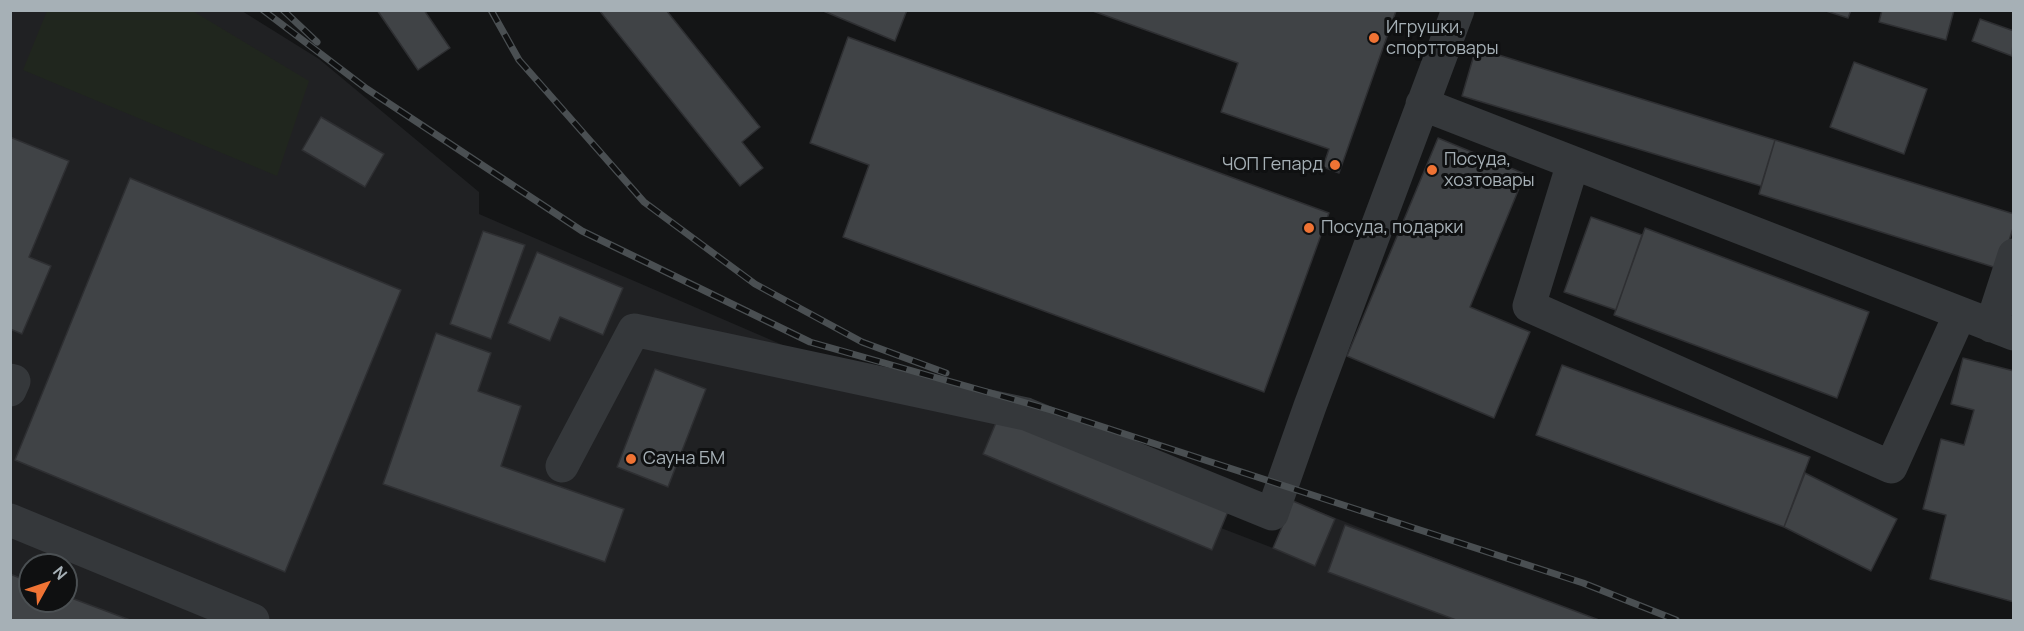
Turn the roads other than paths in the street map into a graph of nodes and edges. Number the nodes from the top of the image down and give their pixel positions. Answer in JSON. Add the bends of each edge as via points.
{"nodes":[{"id":1,"x":1458,"y":10,"type":"edge"},
{"id":2,"x":1422,"y":104,"type":"junction"},
{"id":3,"x":1573,"y":163,"type":"junction"},
{"id":4,"x":2013,"y":255,"type":"edge"},
{"id":5,"x":1960,"y":314,"type":"junction"},
{"id":6,"x":2002,"y":330,"type":"edge"},
{"id":7,"x":10,"y":380,"type":"edge"},
{"id":8,"x":10,"y":390,"type":"edge"},
{"id":9,"x":562,"y":466,"type":"dead end"},
{"id":10,"x":10,"y":520,"type":"edge"},
{"id":11,"x":253,"y":621,"type":"edge"}],
"edges":[{"from":1,"to":2,"type":"lane"},
{"from":2,"to":3,"type":"lane"},
{"from":2,"to":9,"type":"lane","via":[[1272,514],[1026,414],[634,330]]},
{"from":3,"to":5,"type":"lane"},
{"from":3,"to":5,"type":"lane","via":[[1529,306],[1892,467]]},
{"from":4,"to":6,"type":"lane"},
{"from":5,"to":6,"type":"lane"},
{"from":7,"to":8,"type":"lane","via":[[14,381]]},
{"from":10,"to":11,"type":"lane"}]}
